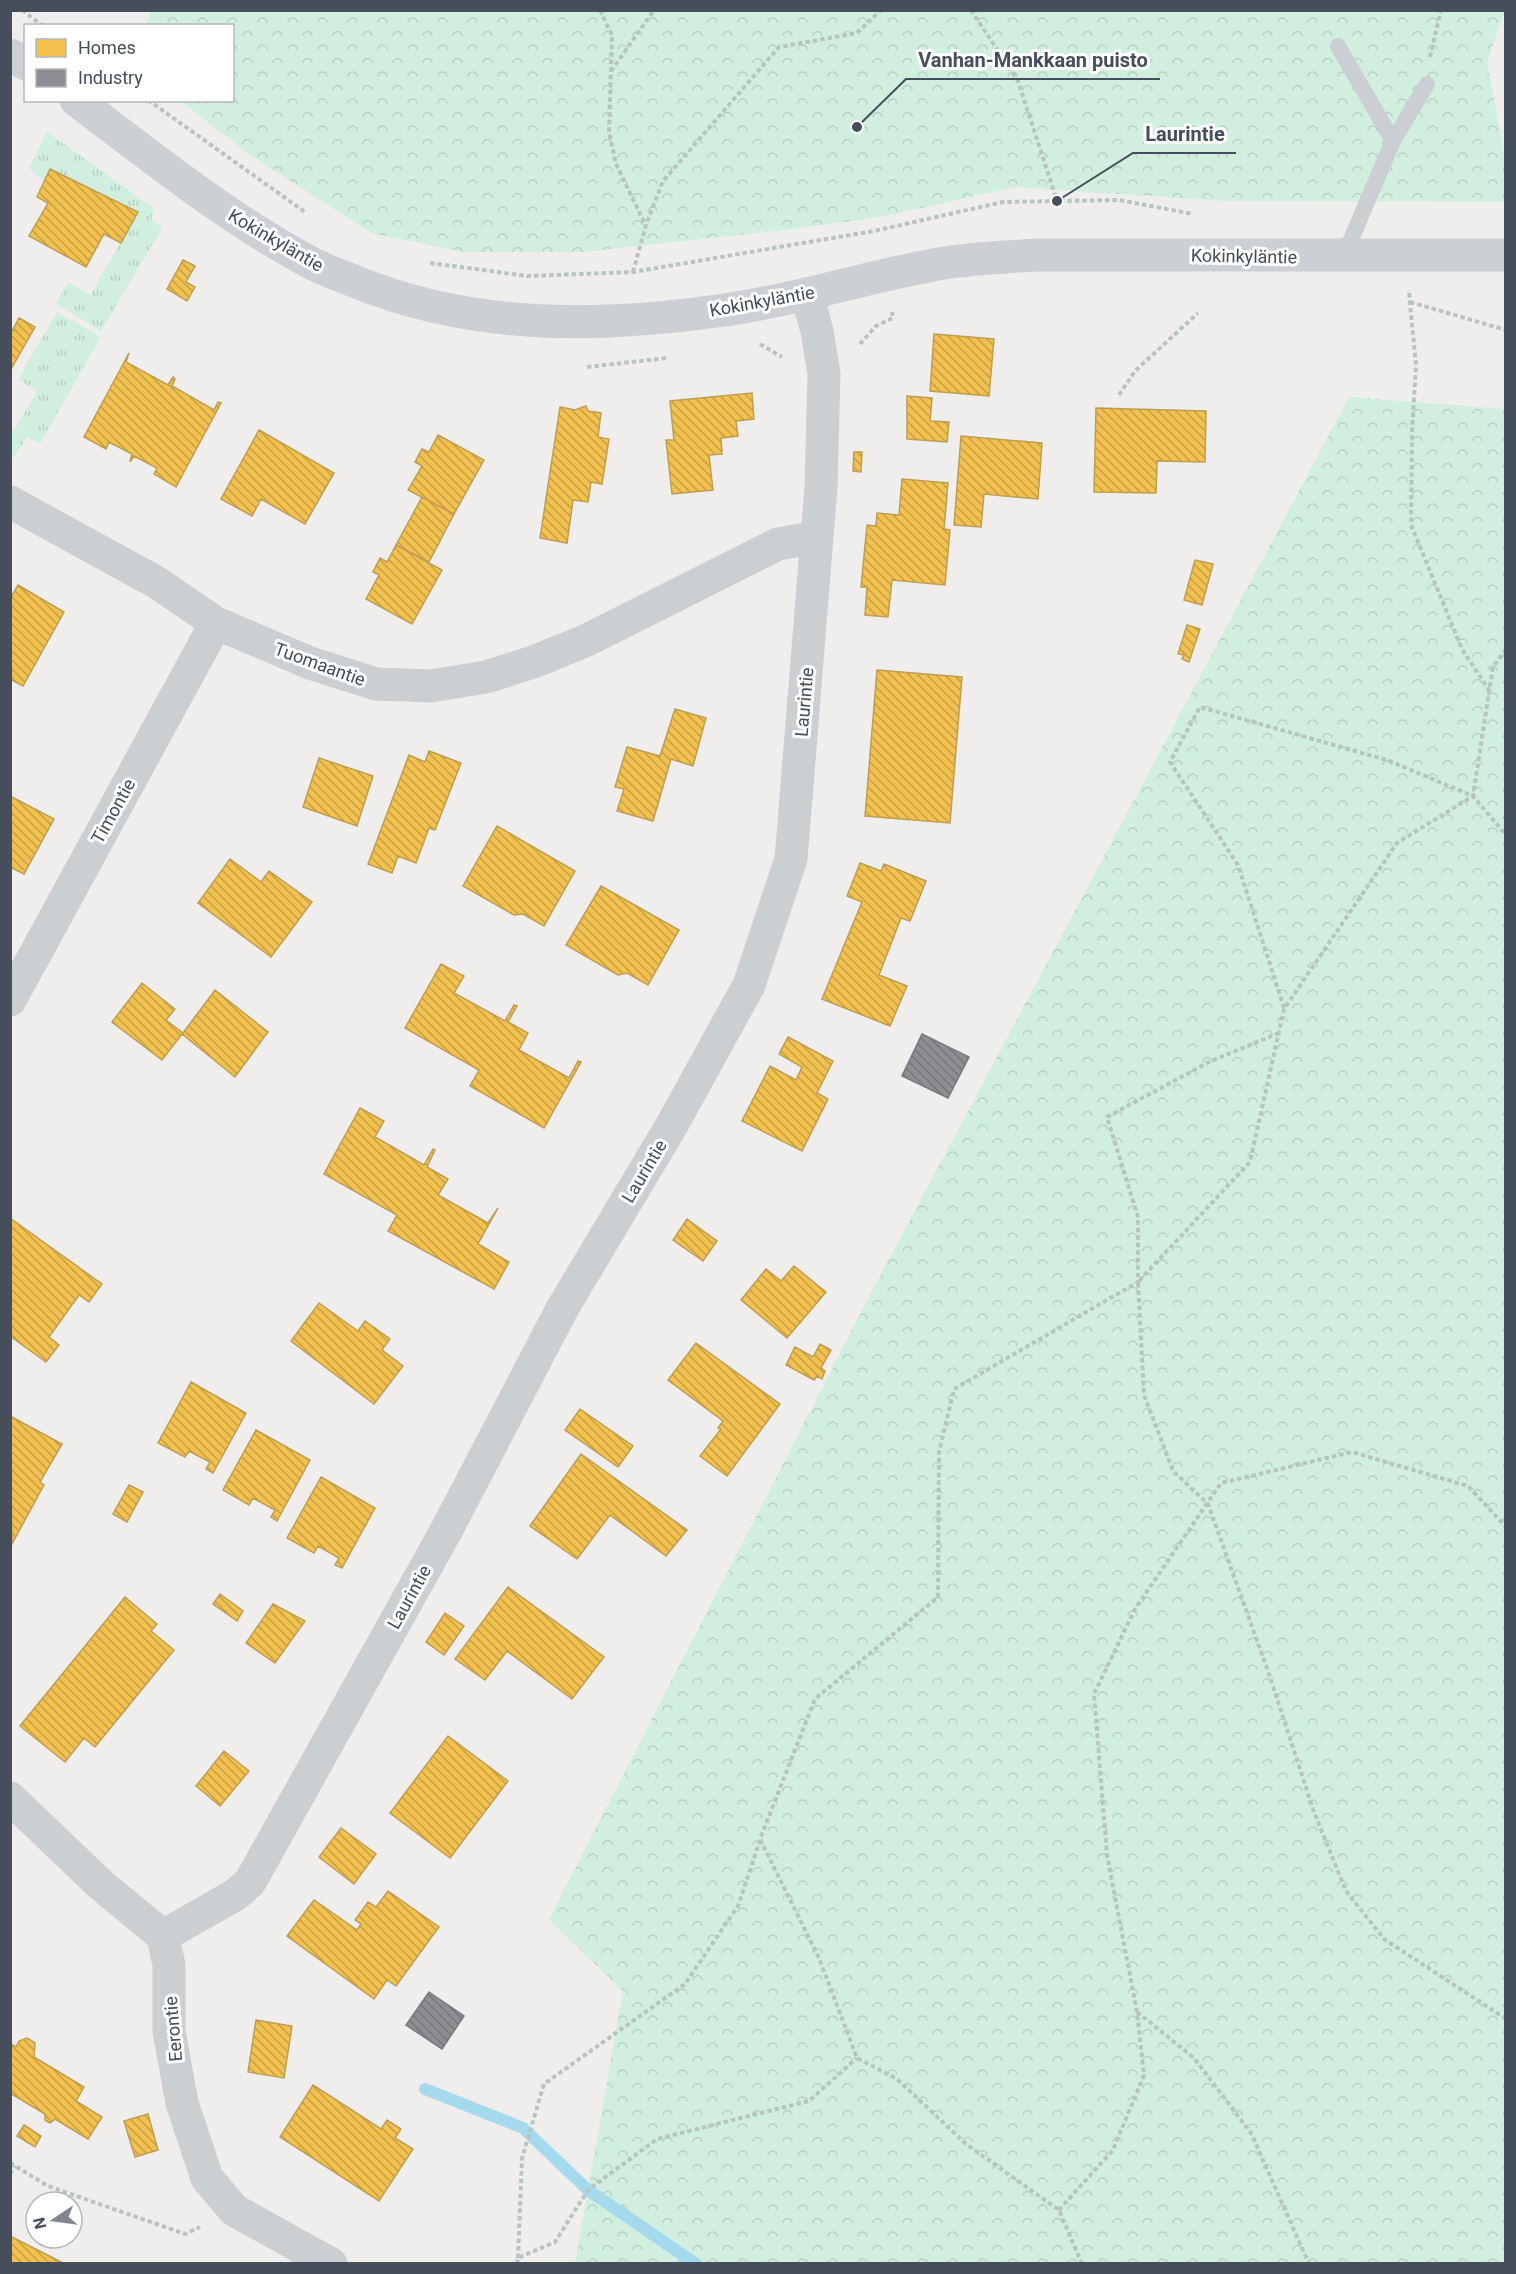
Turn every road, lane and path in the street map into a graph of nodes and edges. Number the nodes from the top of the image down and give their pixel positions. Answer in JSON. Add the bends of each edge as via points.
{"nodes":[{"id":1,"x":22,"y":10,"type":"edge"},
{"id":2,"x":600,"y":10,"type":"edge"},
{"id":3,"x":654,"y":10,"type":"edge"},
{"id":4,"x":880,"y":10,"type":"edge"},
{"id":5,"x":971,"y":10,"type":"edge"},
{"id":6,"x":1441,"y":10,"type":"edge"},
{"id":7,"x":40,"y":24,"type":"edge"},
{"id":8,"x":1338,"y":46,"type":"dead end"},
{"id":9,"x":10,"y":55,"type":"edge"},
{"id":10,"x":24,"y":63,"type":"edge"},
{"id":11,"x":610,"y":71,"type":"junction"},
{"id":12,"x":1427,"y":84,"type":"joint"},
{"id":13,"x":79,"y":102,"type":"edge"},
{"id":14,"x":150,"y":102,"type":"edge"},
{"id":15,"x":1393,"y":141,"type":"junction"},
{"id":16,"x":1058,"y":201,"type":"junction"},
{"id":17,"x":309,"y":216,"type":"dead end"},
{"id":18,"x":1200,"y":216,"type":"dead end"},
{"id":19,"x":646,"y":225,"type":"junction"},
{"id":20,"x":1506,"y":255,"type":"edge"},
{"id":21,"x":1344,"y":256,"type":"junction"},
{"id":22,"x":1404,"y":256,"type":"junction"},
{"id":23,"x":427,"y":263,"type":"dead end"},
{"id":24,"x":633,"y":272,"type":"junction"},
{"id":25,"x":807,"y":294,"type":"junction"},
{"id":26,"x":1410,"y":302,"type":"junction"},
{"id":27,"x":1198,"y":313,"type":"dead end"},
{"id":28,"x":1506,"y":330,"type":"edge"},
{"id":29,"x":751,"y":344,"type":"dead end"},
{"id":30,"x":671,"y":357,"type":"dead end"},
{"id":31,"x":789,"y":362,"type":"dead end"},
{"id":32,"x":587,"y":367,"type":"dead end"},
{"id":33,"x":1119,"y":395,"type":"dead end"},
{"id":34,"x":10,"y":502,"type":"edge"},
{"id":35,"x":817,"y":537,"type":"junction"},
{"id":36,"x":216,"y":623,"type":"junction"},
{"id":37,"x":1506,"y":649,"type":"edge"},
{"id":38,"x":1489,"y":691,"type":"junction"},
{"id":39,"x":1473,"y":796,"type":"junction"},
{"id":40,"x":1506,"y":835,"type":"edge"},
{"id":41,"x":10,"y":1000,"type":"edge"},
{"id":42,"x":1284,"y":1009,"type":"junction"},
{"id":43,"x":1279,"y":1033,"type":"junction"},
{"id":44,"x":1138,"y":1282,"type":"junction"},
{"id":45,"x":1208,"y":1504,"type":"junction"},
{"id":46,"x":1506,"y":1527,"type":"edge"},
{"id":47,"x":10,"y":1798,"type":"edge"},
{"id":48,"x":760,"y":1839,"type":"junction"},
{"id":49,"x":163,"y":1936,"type":"junction"},
{"id":50,"x":1137,"y":2012,"type":"junction"},
{"id":51,"x":1506,"y":2019,"type":"edge"},
{"id":52,"x":857,"y":2058,"type":"junction"},
{"id":53,"x":13,"y":2164,"type":"edge"},
{"id":54,"x":10,"y":2174,"type":"edge"},
{"id":55,"x":1059,"y":2210,"type":"junction"},
{"id":56,"x":234,"y":2211,"type":"junction"},
{"id":57,"x":518,"y":2258,"type":"junction"},
{"id":58,"x":328,"y":2262,"type":"edge"},
{"id":59,"x":517,"y":2264,"type":"edge"},
{"id":60,"x":1082,"y":2264,"type":"edge"},
{"id":61,"x":1309,"y":2264,"type":"edge"}],
"edges":[{"from":1,"to":7,"type":"path"},
{"from":2,"to":11,"type":"path","via":[[612,35]]},
{"from":3,"to":11,"type":"path"},
{"from":4,"to":19,"type":"path","via":[[857,33],[779,47],[663,181]]},
{"from":5,"to":16,"type":"path","via":[[1018,81]]},
{"from":6,"to":12,"type":"path"},
{"from":8,"to":15,"type":"lane"},
{"from":9,"to":10,"type":"main road"},
{"from":11,"to":19,"type":"path","via":[[609,132],[616,164]]},
{"from":12,"to":15,"type":"lane"},
{"from":13,"to":25,"type":"main road","name":"Kokinkyläntie","via":[[210,201],[305,259],[402,300],[461,314],[558,322],[718,311]]},
{"from":14,"to":17,"type":"path"},
{"from":15,"to":21,"type":"lane"},
{"from":16,"to":18,"type":"path","via":[[1119,200]]},
{"from":16,"to":24,"type":"path","via":[[1003,202],[874,231]]},
{"from":19,"to":24,"type":"path"},
{"from":20,"to":22,"type":"main road","name":"Kokinkyläntie"},
{"from":21,"to":22,"type":"main road","name":"Kokinkyläntie"},
{"from":21,"to":25,"type":"main road","name":"Kokinkyläntie","via":[[980,258]]},
{"from":22,"to":26,"type":"path"},
{"from":23,"to":24,"type":"path","via":[[527,276]]},
{"from":25,"to":35,"type":"street","name":"Laurintie","via":[[824,374]]},
{"from":26,"to":28,"type":"path"},
{"from":26,"to":38,"type":"path","via":[[1416,365],[1411,525],[1461,649]]},
{"from":27,"to":33,"type":"path","via":[[1135,371]]},
{"from":29,"to":31,"type":"path","via":[[775,351]]},
{"from":30,"to":32,"type":"path"},
{"from":34,"to":36,"type":"street","name":"Tuomaantie","via":[[156,582]]},
{"from":35,"to":36,"type":"street","name":"Tuomaantie","via":[[778,544],[585,641],[536,661],[486,677],[431,686],[376,684],[310,663]]},
{"from":35,"to":49,"type":"street","name":"Laurintie","via":[[791,859],[749,985],[562,1309],[446,1531],[249,1882]]},
{"from":36,"to":41,"type":"street","name":"Timontie"},
{"from":37,"to":38,"type":"path","via":[[1493,667]]},
{"from":38,"to":39,"type":"path"},
{"from":39,"to":40,"type":"path"},
{"from":39,"to":42,"type":"path","via":[[1397,843]]},
{"from":39,"to":42,"type":"path","via":[[1387,760],[1200,707],[1170,762],[1238,865]]},
{"from":42,"to":43,"type":"path"},
{"from":43,"to":44,"type":"path","via":[[1250,1162]]},
{"from":43,"to":44,"type":"path","via":[[1211,1061],[1107,1117],[1138,1216]]},
{"from":44,"to":45,"type":"path","via":[[1144,1395],[1173,1471]]},
{"from":44,"to":48,"type":"path","via":[[954,1389],[939,1452],[938,1597],[815,1699]]},
{"from":45,"to":46,"type":"path","via":[[1221,1483],[1352,1452],[1468,1486]]},
{"from":45,"to":50,"type":"path","via":[[1135,1609],[1094,1694],[1107,1855]]},
{"from":45,"to":51,"type":"path","via":[[1314,1812],[1346,1891],[1384,1939]]},
{"from":47,"to":49,"type":"street","via":[[100,1884]]},
{"from":48,"to":52,"type":"path","via":[[819,1958]]},
{"from":48,"to":57,"type":"path","via":[[738,1906],[685,1984],[544,2084],[522,2158]]},
{"from":49,"to":56,"type":"street","name":"Eerontie","via":[[170,1965],[169,2031],[182,2103],[207,2178]]},
{"from":50,"to":55,"type":"path","via":[[1144,2075],[1113,2150]]},
{"from":50,"to":61,"type":"path","via":[[1194,2058],[1251,2133]]},
{"from":52,"to":55,"type":"path","via":[[897,2079],[966,2144]]},
{"from":52,"to":57,"type":"path","via":[[809,2101],[657,2139],[588,2190],[555,2242]]},
{"from":53,"to":54,"type":"path"},
{"from":53,"to":56,"type":"path","via":[[48,2187],[185,2234]]},
{"from":55,"to":60,"type":"path"},
{"from":56,"to":58,"type":"street","name":"Eerontie"},
{"from":57,"to":59,"type":"path"}]}
